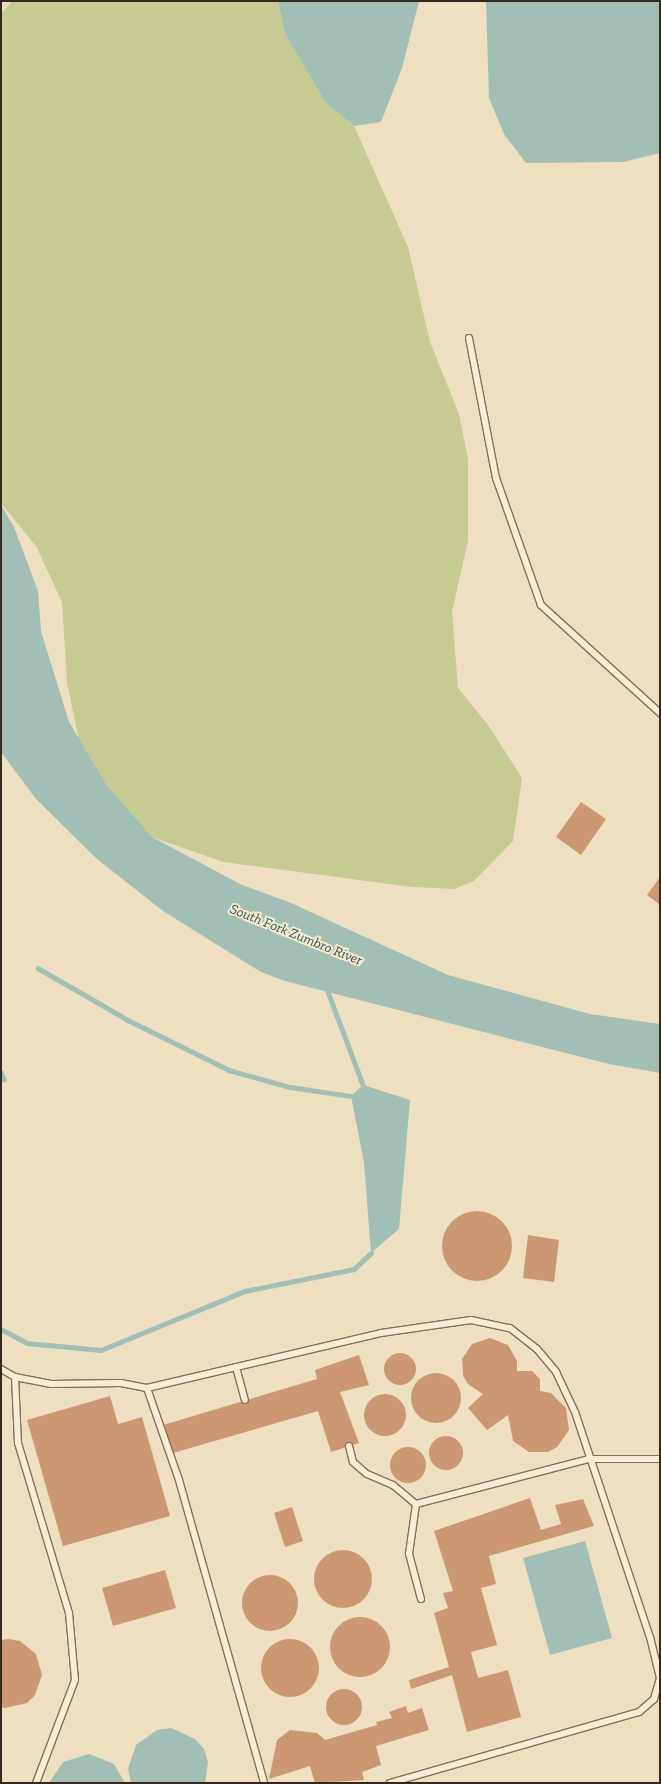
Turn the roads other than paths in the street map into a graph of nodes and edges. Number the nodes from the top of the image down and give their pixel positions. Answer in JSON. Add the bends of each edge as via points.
{"nodes":[{"id":1,"x":469,"y":338,"type":"dead end"},
{"id":2,"x":660,"y":713,"type":"edge"},
{"id":3,"x":236,"y":1367,"type":"junction"},
{"id":4,"x":1,"y":1369,"type":"edge"},
{"id":5,"x":14,"y":1377,"type":"junction"},
{"id":6,"x":147,"y":1388,"type":"junction"},
{"id":7,"x":245,"y":1400,"type":"dead end"},
{"id":8,"x":349,"y":1446,"type":"dead end"},
{"id":9,"x":589,"y":1459,"type":"junction"},
{"id":10,"x":660,"y":1459,"type":"edge"},
{"id":11,"x":416,"y":1504,"type":"junction"},
{"id":12,"x":422,"y":1599,"type":"dead end"},
{"id":13,"x":36,"y":1783,"type":"edge"},
{"id":14,"x":264,"y":1783,"type":"edge"},
{"id":15,"x":390,"y":1783,"type":"edge"}],
"edges":[{"from":1,"to":2,"type":"lane","via":[[496,478],[542,605]]},
{"from":3,"to":6,"type":"lane"},
{"from":3,"to":7,"type":"lane"},
{"from":3,"to":9,"type":"lane","via":[[381,1333],[472,1320],[497,1323],[510,1328],[536,1349],[556,1372],[575,1412]]},
{"from":4,"to":5,"type":"lane"},
{"from":5,"to":6,"type":"lane","via":[[51,1384],[120,1382]]},
{"from":5,"to":13,"type":"lane","via":[[18,1443],[69,1613],[74,1680]]},
{"from":6,"to":14,"type":"lane","via":[[179,1480]]},
{"from":8,"to":11,"type":"lane","via":[[353,1462],[367,1474],[393,1485]]},
{"from":9,"to":10,"type":"lane"},
{"from":9,"to":11,"type":"lane"},
{"from":9,"to":15,"type":"lane","via":[[650,1637],[660,1678],[654,1699],[639,1712]]},
{"from":11,"to":12,"type":"lane","via":[[409,1554]]}]}
